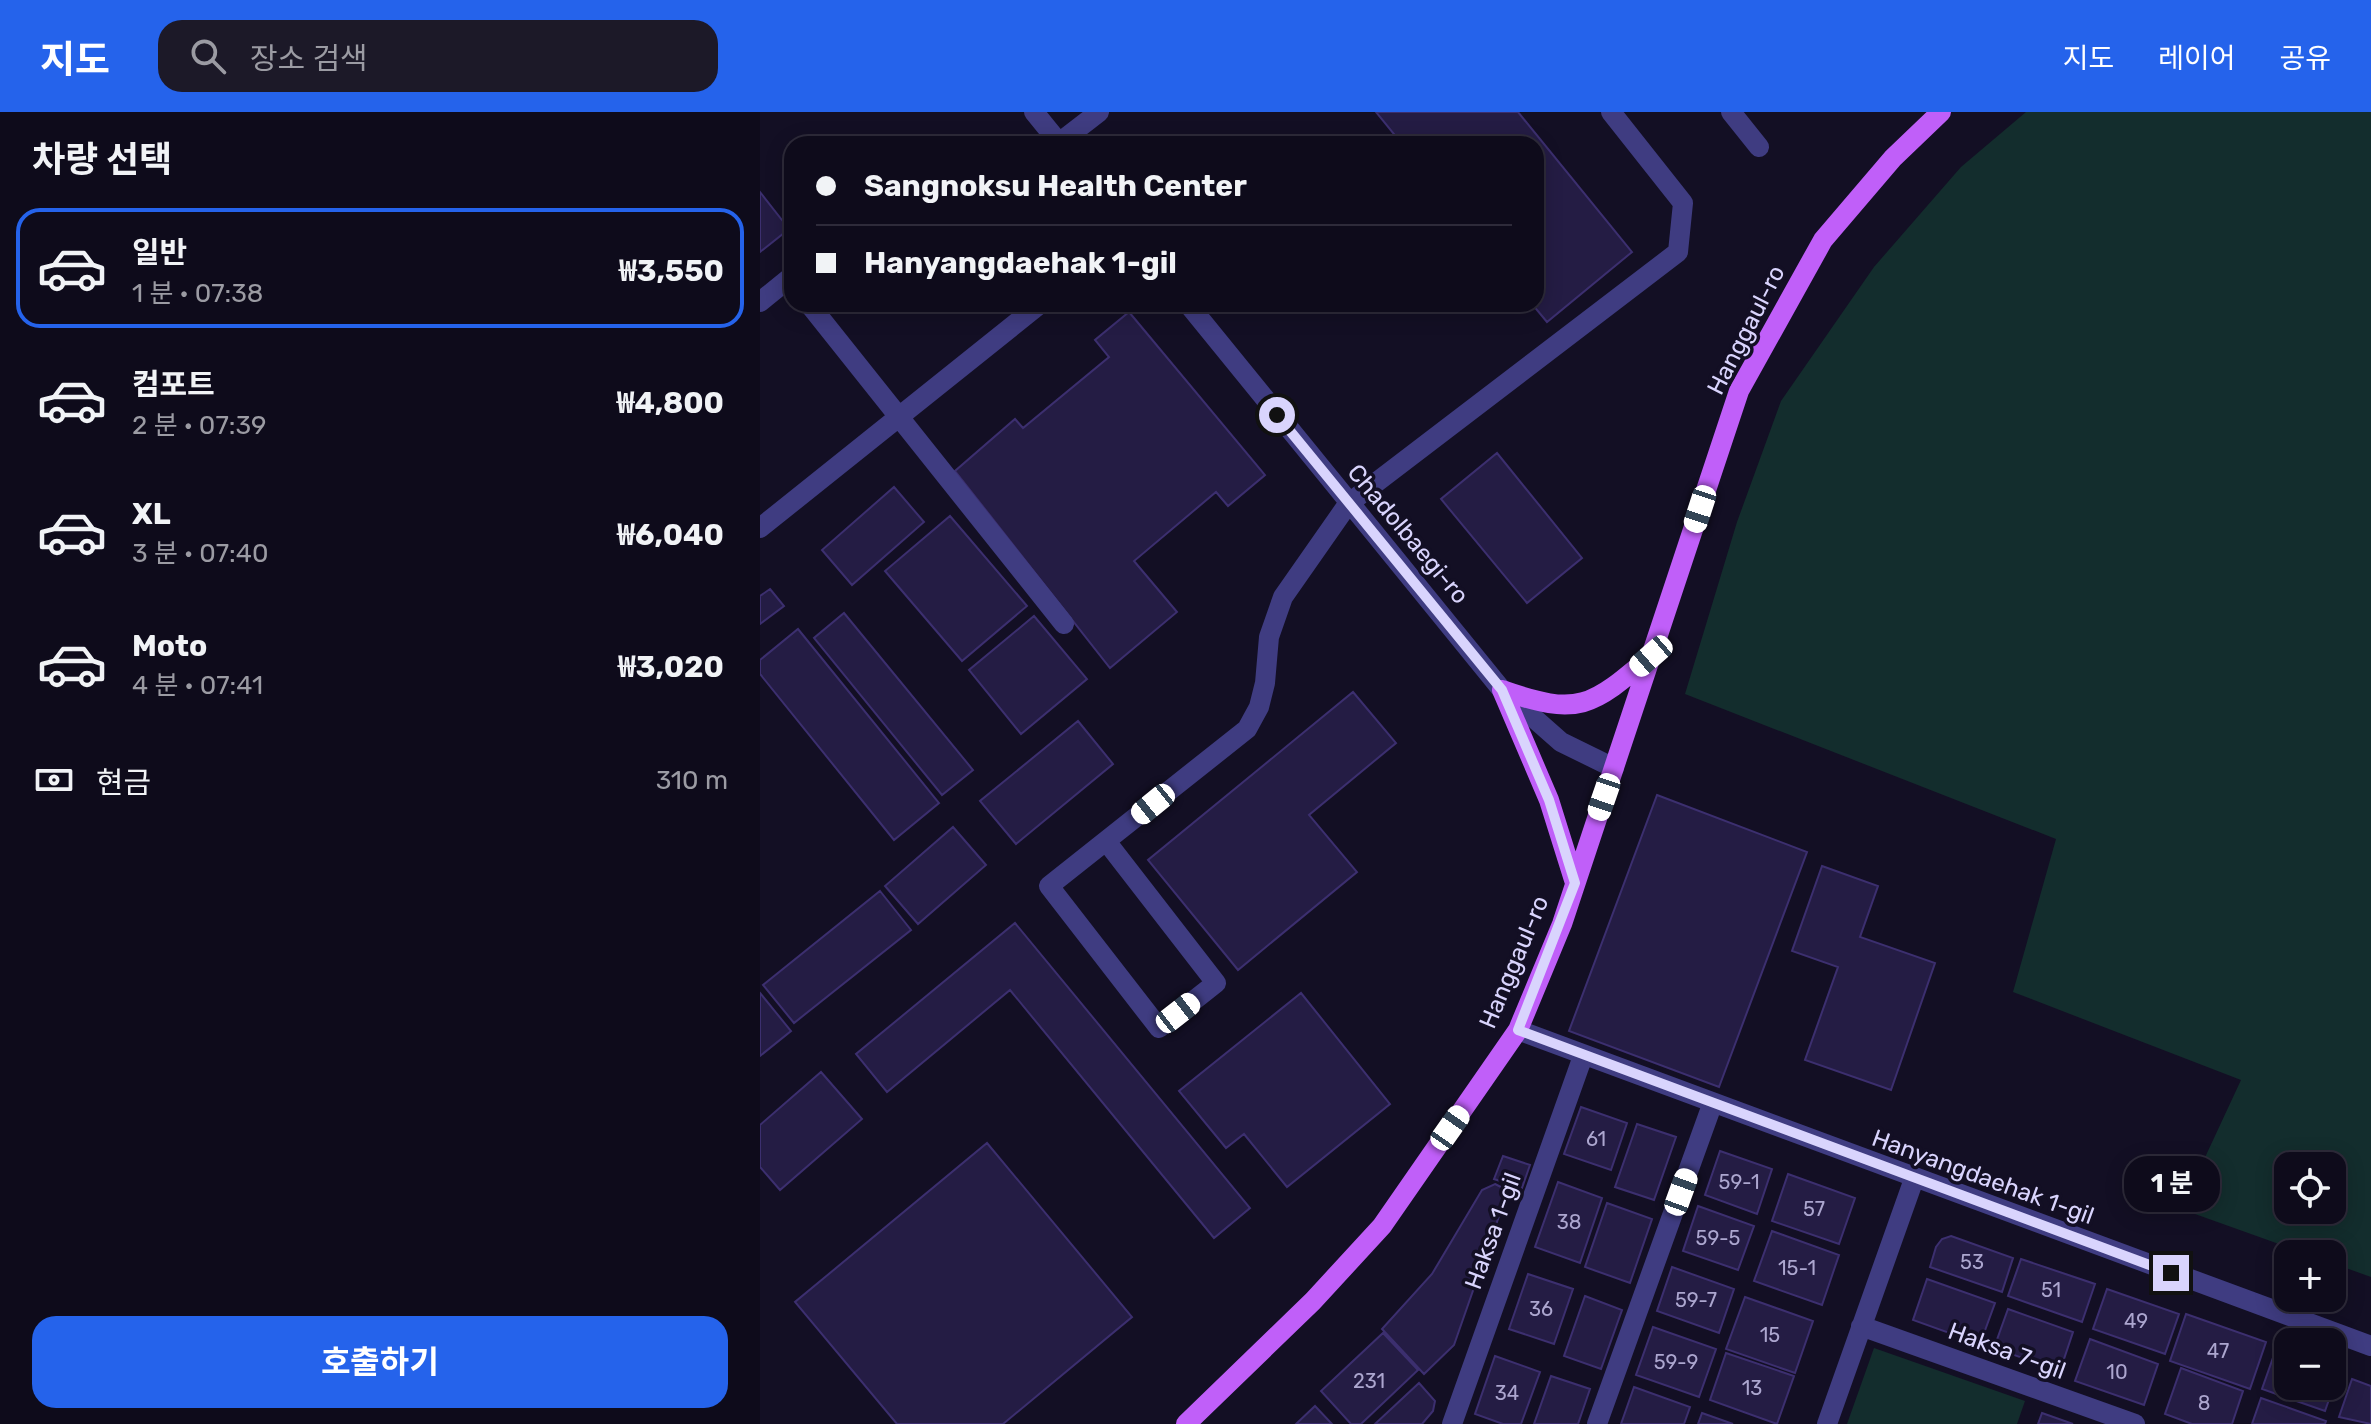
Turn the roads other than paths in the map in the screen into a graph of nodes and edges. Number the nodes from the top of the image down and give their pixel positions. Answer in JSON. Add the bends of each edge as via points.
{"nodes":[{"id":1,"x":1034,"y":112,"type":"edge"},
{"id":2,"x":1099,"y":112,"type":"edge"},
{"id":3,"x":1611,"y":112,"type":"edge"},
{"id":4,"x":1731,"y":112,"type":"edge"},
{"id":5,"x":1941,"y":112,"type":"edge"},
{"id":6,"x":1054,"y":136,"type":"edge"},
{"id":7,"x":1070,"y":136,"type":"edge"},
{"id":8,"x":1759,"y":147,"type":"dead end"},
{"id":9,"x":784,"y":284,"type":"edge"},
{"id":10,"x":760,"y":302,"type":"edge"},
{"id":11,"x":815,"y":312,"type":"edge"},
{"id":12,"x":1030,"y":312,"type":"edge"},
{"id":13,"x":1194,"y":312,"type":"edge"},
{"id":14,"x":899,"y":417,"type":"junction"},
{"id":15,"x":1348,"y":504,"type":"junction"},
{"id":16,"x":760,"y":528,"type":"edge"},
{"id":17,"x":1064,"y":624,"type":"dead end"},
{"id":18,"x":1651,"y":656,"type":"junction"},
{"id":19,"x":1502,"y":690,"type":"junction"},
{"id":20,"x":1614,"y":768,"type":"junction"},
{"id":21,"x":1106,"y":841,"type":"junction"},
{"id":22,"x":1575,"y":883,"type":"junction"},
{"id":23,"x":1518,"y":1030,"type":"junction"},
{"id":24,"x":1583,"y":1056,"type":"junction"},
{"id":25,"x":1712,"y":1105,"type":"junction"},
{"id":26,"x":1914,"y":1179,"type":"junction"},
{"id":27,"x":1861,"y":1326,"type":"junction"},
{"id":28,"x":2371,"y":1346,"type":"edge"},
{"id":29,"x":1188,"y":1423,"type":"edge"},
{"id":30,"x":1452,"y":1424,"type":"edge"},
{"id":31,"x":1597,"y":1424,"type":"edge"},
{"id":32,"x":1827,"y":1424,"type":"edge"},
{"id":33,"x":2135,"y":1424,"type":"edge"}],
"edges":[{"from":1,"to":6,"type":"street"},
{"from":2,"to":7,"type":"street"},
{"from":3,"to":15,"type":"street","via":[[1683,203],[1678,252]]},
{"from":4,"to":8,"type":"street"},
{"from":5,"to":18,"type":"main road","name":"Hanggaul-ro","via":[[1893,158],[1823,240],[1739,391]]},
{"from":9,"to":10,"type":"street"},
{"from":11,"to":14,"type":"street"},
{"from":12,"to":14,"type":"street"},
{"from":13,"to":15,"type":"street","name":"Chadolbaegi-ro"},
{"from":14,"to":16,"type":"street"},
{"from":14,"to":17,"type":"street"},
{"from":15,"to":19,"type":"street","name":"Chadolbaegi-ro"},
{"from":15,"to":21,"type":"street","via":[[1283,597],[1269,637],[1259,707],[1247,729]]},
{"from":18,"to":19,"type":"main road","via":[[1590,702],[1565,707]]},
{"from":18,"to":20,"type":"main road","name":"Hanggaul-ro"},
{"from":19,"to":20,"type":"street","name":"Chadolbaegi-ro","via":[[1561,742]]},
{"from":19,"to":22,"type":"main road","via":[[1549,800]]},
{"from":20,"to":22,"type":"main road","name":"Hanggaul-ro"},
{"from":21,"to":21,"type":"street","via":[[1216,983],[1159,1028],[1049,886]]},
{"from":22,"to":23,"type":"main road","name":"Hanggaul-ro"},
{"from":23,"to":24,"type":"street","name":"Hanyangdaehak 1-gil"},
{"from":23,"to":29,"type":"main road","name":"Hanggaul-ro","via":[[1382,1226]]},
{"from":24,"to":25,"type":"street","name":"Hanyangdaehak 1-gil"},
{"from":24,"to":30,"type":"street","name":"Haksa 1-gil"},
{"from":25,"to":26,"type":"street","name":"Hanyangdaehak 1-gil"},
{"from":25,"to":31,"type":"street"},
{"from":26,"to":27,"type":"street"},
{"from":26,"to":28,"type":"street","name":"Hanyangdaehak 1-gil"},
{"from":27,"to":32,"type":"street"},
{"from":27,"to":33,"type":"street","name":"Haksa 7-gil"}]}
